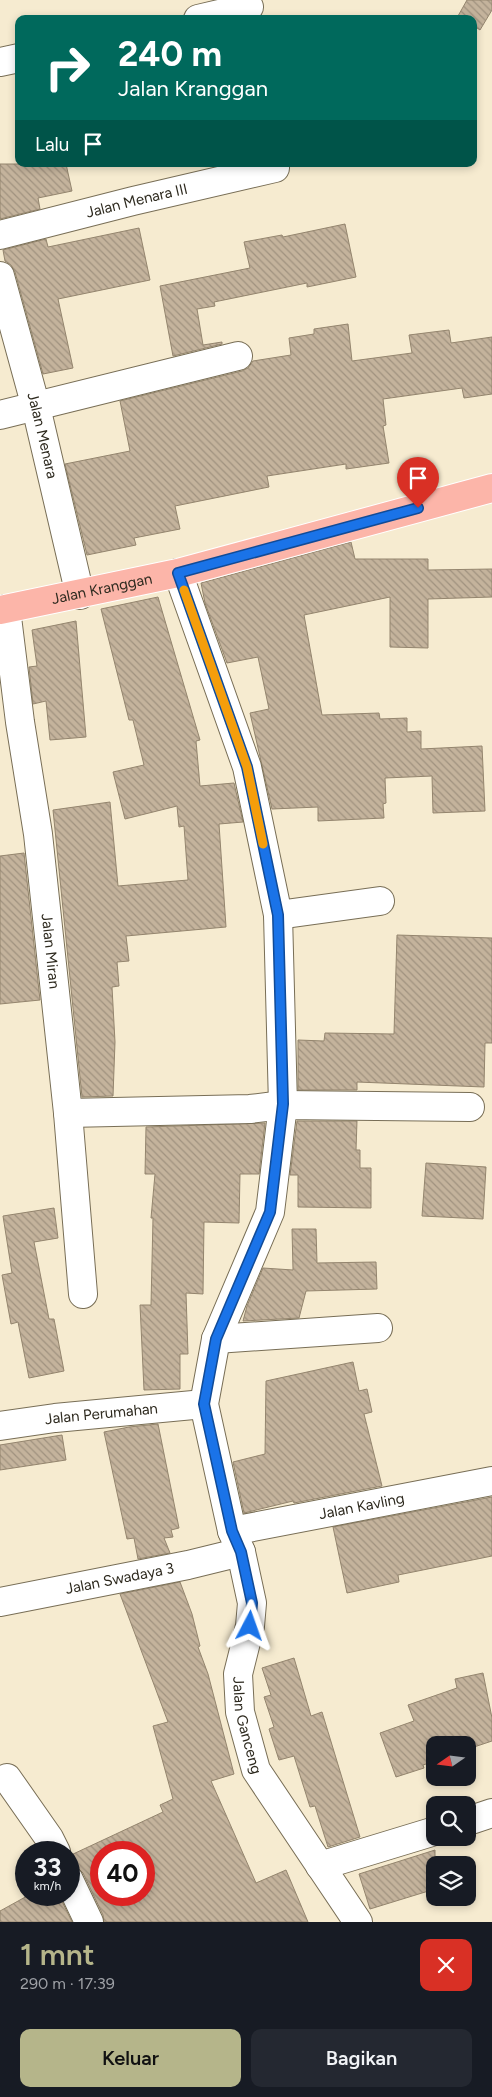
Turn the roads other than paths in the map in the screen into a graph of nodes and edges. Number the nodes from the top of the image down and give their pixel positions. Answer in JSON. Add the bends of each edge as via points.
{"nodes":[{"id":1,"x":249,"y":8,"type":"dead end"},
{"id":2,"x":217,"y":15,"type":"edge"},
{"id":3,"x":15,"y":59,"type":"edge"},
{"id":4,"x":0,"y":62,"type":"edge"},
{"id":5,"x":275,"y":168,"type":"dead end"},
{"id":6,"x":0,"y":235,"type":"edge"},
{"id":7,"x":0,"y":276,"type":"edge"},
{"id":8,"x":238,"y":356,"type":"dead end"},
{"id":9,"x":36,"y":407,"type":"junction"},
{"id":10,"x":0,"y":415,"type":"edge"},
{"id":11,"x":492,"y":488,"type":"edge"},
{"id":12,"x":178,"y":573,"type":"junction"},
{"id":13,"x":80,"y":595,"type":"junction"},
{"id":14,"x":3,"y":610,"type":"edge"},
{"id":15,"x":380,"y":902,"type":"dead end"},
{"id":16,"x":278,"y":915,"type":"junction"},
{"id":17,"x":283,"y":1104,"type":"junction"},
{"id":18,"x":470,"y":1107,"type":"dead end"},
{"id":19,"x":68,"y":1113,"type":"junction"},
{"id":20,"x":83,"y":1294,"type":"dead end"},
{"id":21,"x":378,"y":1328,"type":"dead end"},
{"id":22,"x":216,"y":1339,"type":"junction"},
{"id":23,"x":204,"y":1404,"type":"junction"},
{"id":24,"x":0,"y":1426,"type":"edge"},
{"id":25,"x":492,"y":1481,"type":"edge"},
{"id":26,"x":237,"y":1542,"type":"junction"},
{"id":27,"x":0,"y":1602,"type":"edge"},
{"id":28,"x":7,"y":1778,"type":"dead end"},
{"id":29,"x":492,"y":1814,"type":"edge"},
{"id":30,"x":476,"y":1819,"type":"edge"},
{"id":31,"x":426,"y":1834,"type":"edge"},
{"id":32,"x":50,"y":1841,"type":"edge"},
{"id":33,"x":320,"y":1866,"type":"junction"},
{"id":34,"x":80,"y":1903,"type":"edge"},
{"id":35,"x":89,"y":1922,"type":"edge"},
{"id":36,"x":358,"y":1922,"type":"edge"}],
"edges":[{"from":1,"to":2,"type":"street"},
{"from":3,"to":4,"type":"street"},
{"from":5,"to":6,"type":"street","name":"Jalan Menara III","via":[[133,200]]},
{"from":7,"to":9,"type":"street","name":"Jalan Menara"},
{"from":8,"to":9,"type":"street"},
{"from":9,"to":10,"type":"street"},
{"from":9,"to":13,"type":"street","name":"Jalan Menara"},
{"from":11,"to":12,"type":"main road","name":"Jalan Kranggan"},
{"from":12,"to":13,"type":"main road","name":"Jalan Kranggan"},
{"from":12,"to":16,"type":"street","name":"Jalan Ganceng","via":[[247,767]]},
{"from":13,"to":14,"type":"main road","name":"Jalan Kranggan"},
{"from":14,"to":19,"type":"street","name":"Jalan Miran","via":[[38,834]]},
{"from":15,"to":16,"type":"street"},
{"from":16,"to":17,"type":"street","name":"Jalan Ganceng"},
{"from":17,"to":18,"type":"street"},
{"from":17,"to":19,"type":"street","via":[[250,1109]]},
{"from":17,"to":22,"type":"street","name":"Jalan Ganceng","via":[[270,1212]]},
{"from":19,"to":20,"type":"street","name":"Jalan Miran"},
{"from":21,"to":22,"type":"street"},
{"from":22,"to":23,"type":"street","name":"Jalan Ganceng"},
{"from":23,"to":24,"type":"street","name":"Jalan Perumahan"},
{"from":23,"to":26,"type":"street","name":"Jalan Ganceng"},
{"from":25,"to":26,"type":"street","name":"Jalan Kavling"},
{"from":26,"to":27,"type":"street","name":"Jalan Swadaya 3","via":[[188,1565]]},
{"from":26,"to":33,"type":"street","name":"Jalan Ganceng","via":[[252,1603],[238,1674],[240,1712],[256,1770]]},
{"from":28,"to":32,"type":"street"},
{"from":29,"to":30,"type":"street"},
{"from":31,"to":33,"type":"street"},
{"from":33,"to":36,"type":"street","name":"Jalan Ganceng"},
{"from":34,"to":35,"type":"street"}]}
